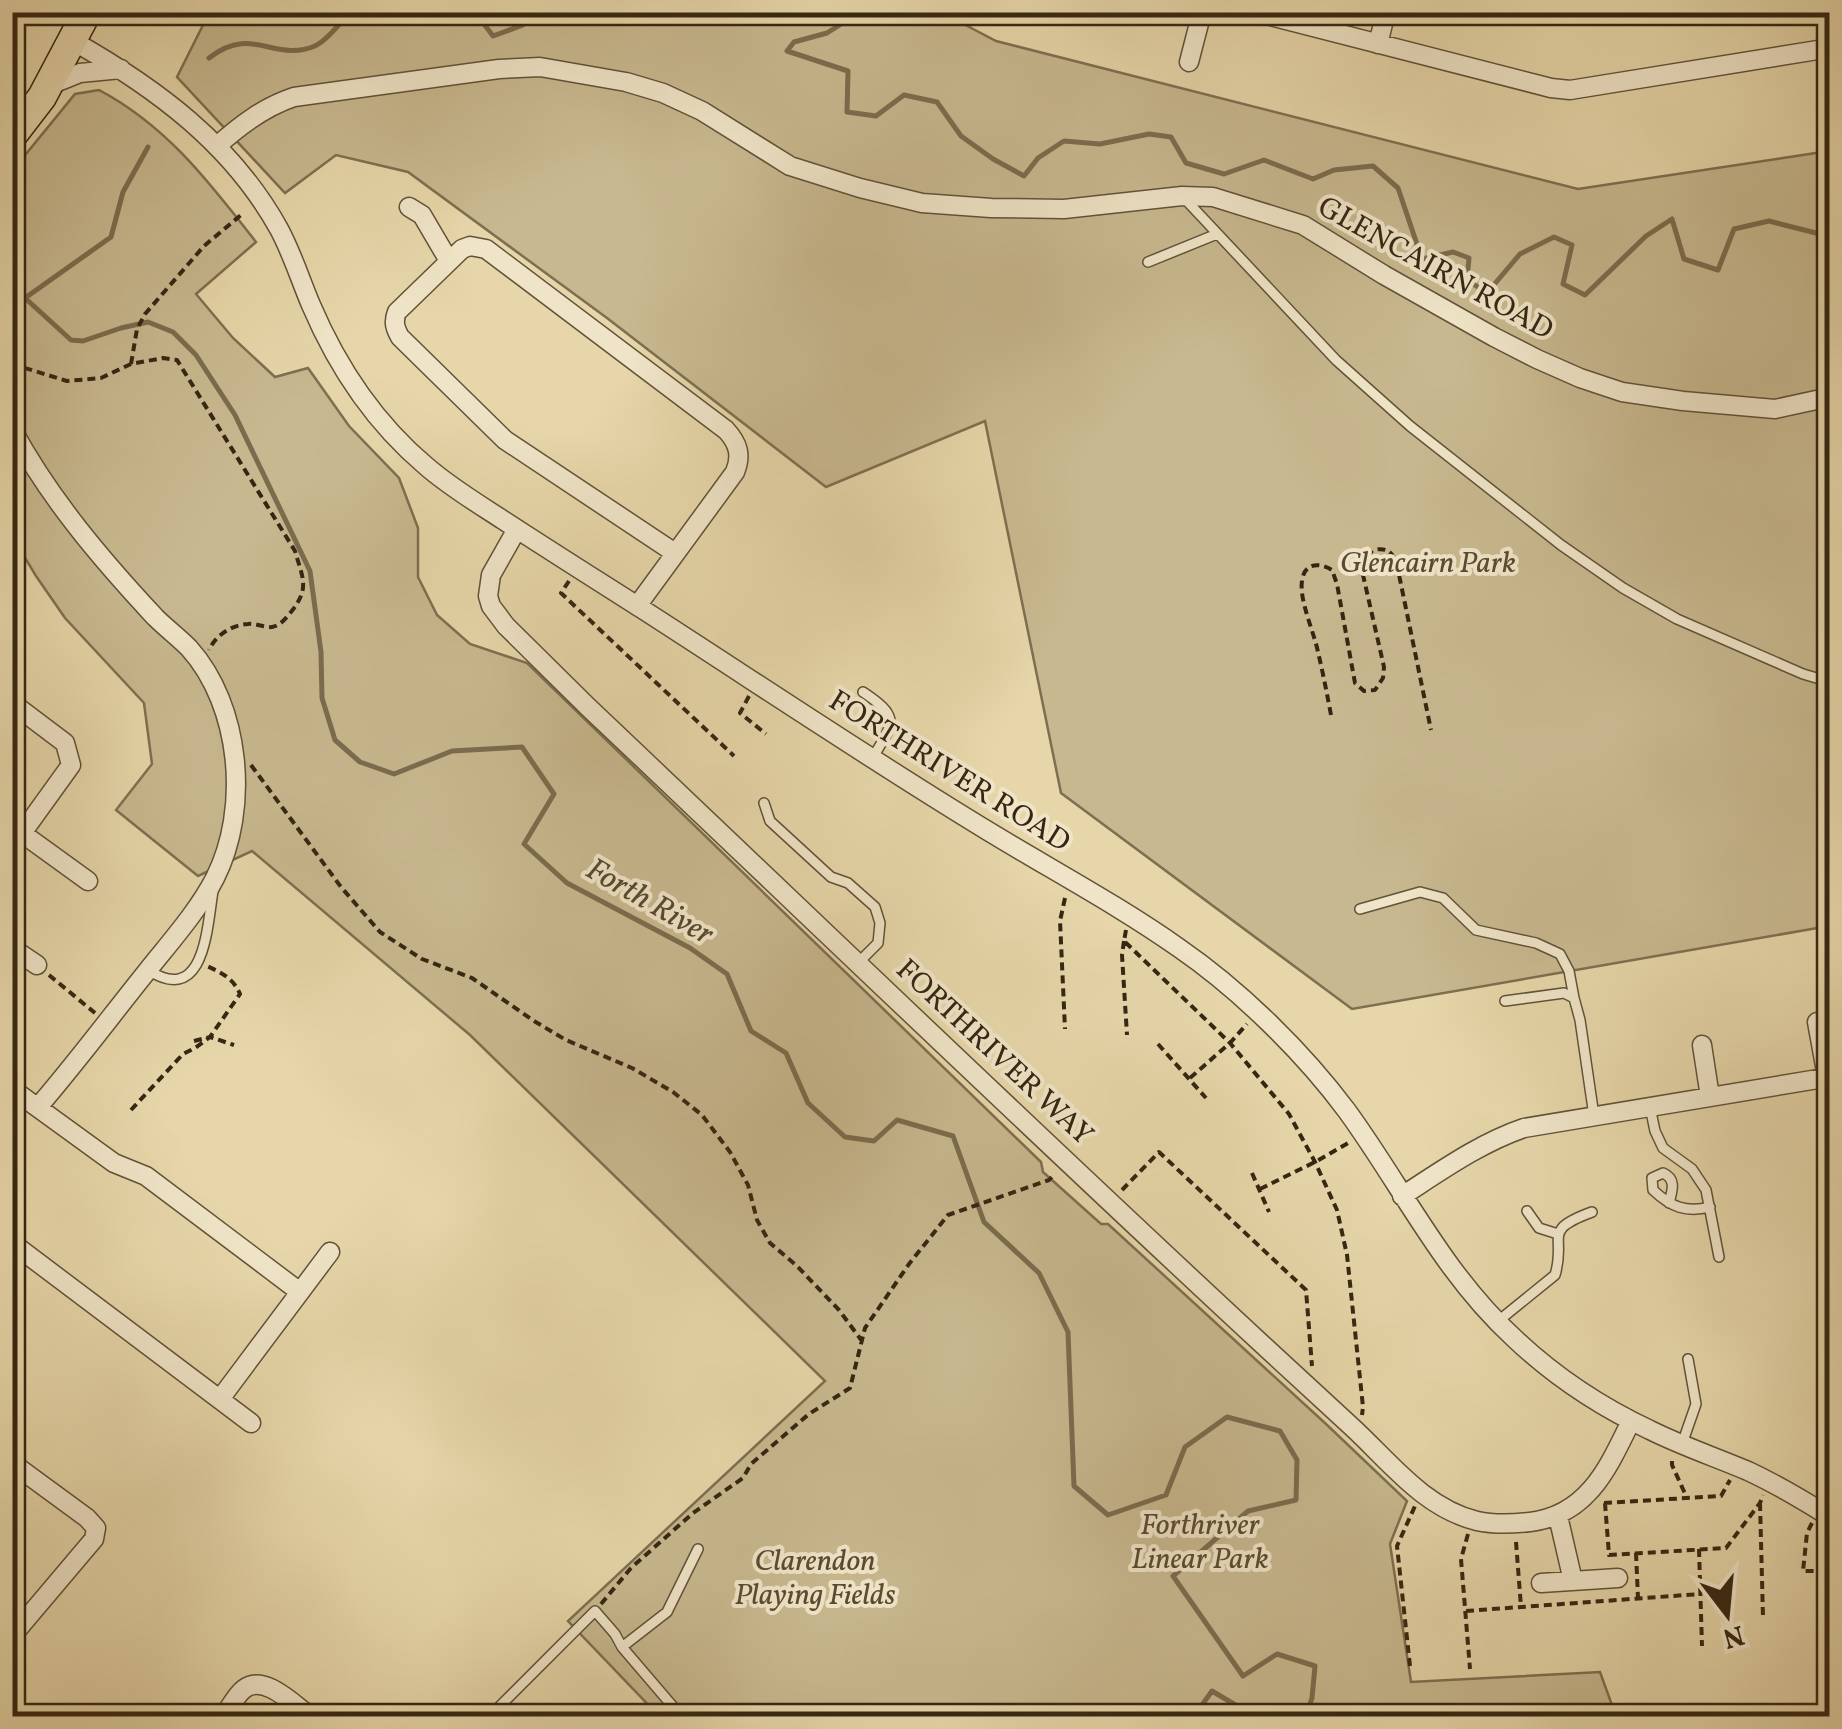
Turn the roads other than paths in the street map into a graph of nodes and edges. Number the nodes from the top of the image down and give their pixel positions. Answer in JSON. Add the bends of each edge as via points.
{"nodes":[{"id":1,"x":87,"y":12,"type":"edge"},
{"id":2,"x":1202,"y":12,"type":"edge"},
{"id":3,"x":1255,"y":12,"type":"edge"},
{"id":4,"x":1386,"y":12,"type":"edge"},
{"id":5,"x":73,"y":41,"type":"junction"},
{"id":6,"x":1378,"y":44,"type":"junction"},
{"id":7,"x":1830,"y":48,"type":"edge"},
{"id":8,"x":1190,"y":62,"type":"dead end"},
{"id":9,"x":122,"y":69,"type":"junction"},
{"id":10,"x":49,"y":85,"type":"junction"},
{"id":11,"x":12,"y":136,"type":"edge"},
{"id":12,"x":216,"y":146,"type":"junction"},
{"id":13,"x":1182,"y":196,"type":"junction"},
{"id":14,"x":409,"y":207,"type":"dead end"},
{"id":15,"x":1217,"y":234,"type":"junction"},
{"id":16,"x":449,"y":260,"type":"junction"},
{"id":17,"x":1148,"y":262,"type":"dead end"},
{"id":18,"x":1830,"y":397,"type":"edge"},
{"id":19,"x":12,"y":429,"type":"edge"},
{"id":20,"x":517,"y":530,"type":"junction"},
{"id":21,"x":675,"y":554,"type":"junction"},
{"id":22,"x":637,"y":606,"type":"junction"},
{"id":23,"x":1830,"y":682,"type":"edge"},
{"id":24,"x":863,"y":692,"type":"dead end"},
{"id":25,"x":12,"y":703,"type":"edge"},
{"id":26,"x":872,"y":759,"type":"junction"},
{"id":27,"x":764,"y":803,"type":"dead end"},
{"id":28,"x":16,"y":835,"type":"edge"},
{"id":29,"x":215,"y":879,"type":"junction"},
{"id":30,"x":88,"y":881,"type":"dead end"},
{"id":31,"x":1360,"y":909,"type":"dead end"},
{"id":32,"x":12,"y":948,"type":"edge"},
{"id":33,"x":858,"y":963,"type":"junction"},
{"id":34,"x":37,"y":965,"type":"road end"},
{"id":35,"x":148,"y":970,"type":"junction"},
{"id":36,"x":1574,"y":998,"type":"junction"},
{"id":37,"x":1505,"y":1001,"type":"dead end"},
{"id":38,"x":1817,"y":1022,"type":"dead end"},
{"id":39,"x":1702,"y":1046,"type":"dead end"},
{"id":40,"x":1828,"y":1077,"type":"edge"},
{"id":41,"x":12,"y":1089,"type":"edge"},
{"id":42,"x":1710,"y":1097,"type":"junction"},
{"id":43,"x":38,"y":1107,"type":"junction"},
{"id":44,"x":1650,"y":1107,"type":"junction"},
{"id":45,"x":1594,"y":1116,"type":"junction"},
{"id":46,"x":1402,"y":1196,"type":"junction"},
{"id":47,"x":1670,"y":1203,"type":"dead end"},
{"id":48,"x":1710,"y":1207,"type":"junction"},
{"id":49,"x":1527,"y":1211,"type":"dead end"},
{"id":50,"x":1592,"y":1212,"type":"dead end"},
{"id":51,"x":1558,"y":1234,"type":"junction"},
{"id":52,"x":12,"y":1243,"type":"edge"},
{"id":53,"x":330,"y":1252,"type":"dead end"},
{"id":54,"x":1719,"y":1257,"type":"dead end"},
{"id":55,"x":300,"y":1292,"type":"junction"},
{"id":56,"x":1497,"y":1322,"type":"junction"},
{"id":57,"x":1688,"y":1359,"type":"dead end"},
{"id":58,"x":220,"y":1399,"type":"junction"},
{"id":59,"x":1631,"y":1421,"type":"junction"},
{"id":60,"x":252,"y":1424,"type":"dead end"},
{"id":61,"x":1678,"y":1443,"type":"junction"},
{"id":62,"x":12,"y":1463,"type":"edge"},
{"id":63,"x":1824,"y":1514,"type":"edge"},
{"id":64,"x":1558,"y":1516,"type":"junction"},
{"id":65,"x":698,"y":1549,"type":"dead end"},
{"id":66,"x":1618,"y":1578,"type":"dead end"},
{"id":67,"x":1573,"y":1581,"type":"junction"},
{"id":68,"x":1540,"y":1583,"type":"dead end"},
{"id":69,"x":12,"y":1636,"type":"edge"},
{"id":70,"x":622,"y":1647,"type":"junction"},
{"id":71,"x":224,"y":1716,"type":"edge"},
{"id":72,"x":310,"y":1716,"type":"edge"},
{"id":73,"x":490,"y":1716,"type":"edge"},
{"id":74,"x":681,"y":1716,"type":"edge"}],
"edges":[{"from":1,"to":5,"type":"highway"},
{"from":2,"to":8,"type":"street"},
{"from":3,"to":6,"type":"street"},
{"from":4,"to":6,"type":"street"},
{"from":5,"to":9,"type":"street","name":"FORTHRIVER ROAD"},
{"from":5,"to":10,"type":"highway"},
{"from":6,"to":7,"type":"street","via":[[1570,90]]},
{"from":9,"to":10,"type":"street","via":[[80,73]]},
{"from":9,"to":12,"type":"street","name":"FORTHRIVER ROAD"},
{"from":10,"to":11,"type":"highway"},
{"from":12,"to":13,"type":"street","name":"GLENCAIRN ROAD","via":[[274,103],[294,97],[540,67],[663,92],[790,166],[922,204],[1064,209]]},
{"from":12,"to":20,"type":"street","name":"FORTHRIVER ROAD","via":[[280,230],[334,353],[383,423],[422,464]]},
{"from":13,"to":15,"type":"lane"},
{"from":13,"to":18,"type":"street","name":"GLENCAIRN ROAD","via":[[1213,196],[1304,224],[1494,337],[1622,392],[1775,409]]},
{"from":14,"to":16,"type":"street","via":[[422,214]]},
{"from":15,"to":17,"type":"lane"},
{"from":15,"to":23,"type":"lane","via":[[1410,426],[1562,545],[1677,619]]},
{"from":16,"to":21,"type":"street","via":[[397,312],[400,337],[504,440]]},
{"from":16,"to":21,"type":"street","via":[[470,246],[486,249],[726,430],[737,446],[735,472]]},
{"from":19,"to":29,"type":"street","via":[[57,502],[191,650],[219,698],[232,730],[236,802]]},
{"from":20,"to":22,"type":"street","name":"FORTHRIVER ROAD"},
{"from":20,"to":33,"type":"street","name":"FORTHRIVER WAY","via":[[488,584],[496,616]]},
{"from":21,"to":22,"type":"street"},
{"from":22,"to":26,"type":"street","name":"FORTHRIVER ROAD"},
{"from":24,"to":26,"type":"lane","via":[[891,718]]},
{"from":25,"to":28,"type":"street","via":[[65,742],[71,764]]},
{"from":26,"to":46,"type":"street","name":"FORTHRIVER ROAD","via":[[1181,948],[1238,994],[1346,1110]]},
{"from":27,"to":33,"type":"lane","via":[[770,821],[831,878],[848,883],[874,907],[878,942]]},
{"from":28,"to":30,"type":"street"},
{"from":29,"to":35,"type":"street"},
{"from":29,"to":35,"type":"lane","via":[[202,956],[192,972],[170,981]]},
{"from":31,"to":36,"type":"lane","via":[[1420,892],[1443,898],[1476,930],[1560,954]]},
{"from":32,"to":34,"type":"street"},
{"from":33,"to":64,"type":"street","name":"FORTHRIVER WAY","via":[[1421,1492],[1490,1524]]},
{"from":35,"to":43,"type":"street"},
{"from":36,"to":37,"type":"lane","via":[[1564,993]]},
{"from":36,"to":45,"type":"lane"},
{"from":38,"to":40,"type":"street"},
{"from":39,"to":42,"type":"street"},
{"from":40,"to":42,"type":"street"},
{"from":41,"to":43,"type":"street"},
{"from":42,"to":44,"type":"street"},
{"from":43,"to":55,"type":"street","via":[[114,1162],[146,1176]]},
{"from":44,"to":45,"type":"street"},
{"from":44,"to":48,"type":"lane","via":[[1663,1148],[1692,1169]]},
{"from":45,"to":46,"type":"street","via":[[1501,1136]]},
{"from":46,"to":56,"type":"street","name":"FORTHRIVER ROAD"},
{"from":47,"to":48,"type":"lane","via":[[1691,1211]]},
{"from":48,"to":54,"type":"lane"},
{"from":49,"to":51,"type":"lane","via":[[1539,1228]]},
{"from":50,"to":51,"type":"lane"},
{"from":51,"to":56,"type":"lane","via":[[1554,1275]]},
{"from":52,"to":58,"type":"street"},
{"from":53,"to":55,"type":"street"},
{"from":55,"to":58,"type":"street"},
{"from":56,"to":59,"type":"street","name":"FORTHRIVER ROAD","via":[[1561,1377]]},
{"from":57,"to":61,"type":"lane","via":[[1696,1404]]},
{"from":58,"to":60,"type":"street"},
{"from":59,"to":61,"type":"street","name":"FORTHRIVER ROAD"},
{"from":59,"to":64,"type":"street","via":[[1601,1477]]},
{"from":61,"to":63,"type":"street","name":"FORTHRIVER ROAD","via":[[1766,1480]]},
{"from":62,"to":69,"type":"street","via":[[96,1528],[94,1539]]},
{"from":64,"to":67,"type":"street"},
{"from":65,"to":70,"type":"lane","via":[[667,1612]]},
{"from":66,"to":67,"type":"street"},
{"from":67,"to":68,"type":"street"},
{"from":70,"to":73,"type":"lane","via":[[595,1611]]},
{"from":70,"to":74,"type":"lane"},
{"from":71,"to":72,"type":"street","via":[[245,1687],[265,1684]]}]}
